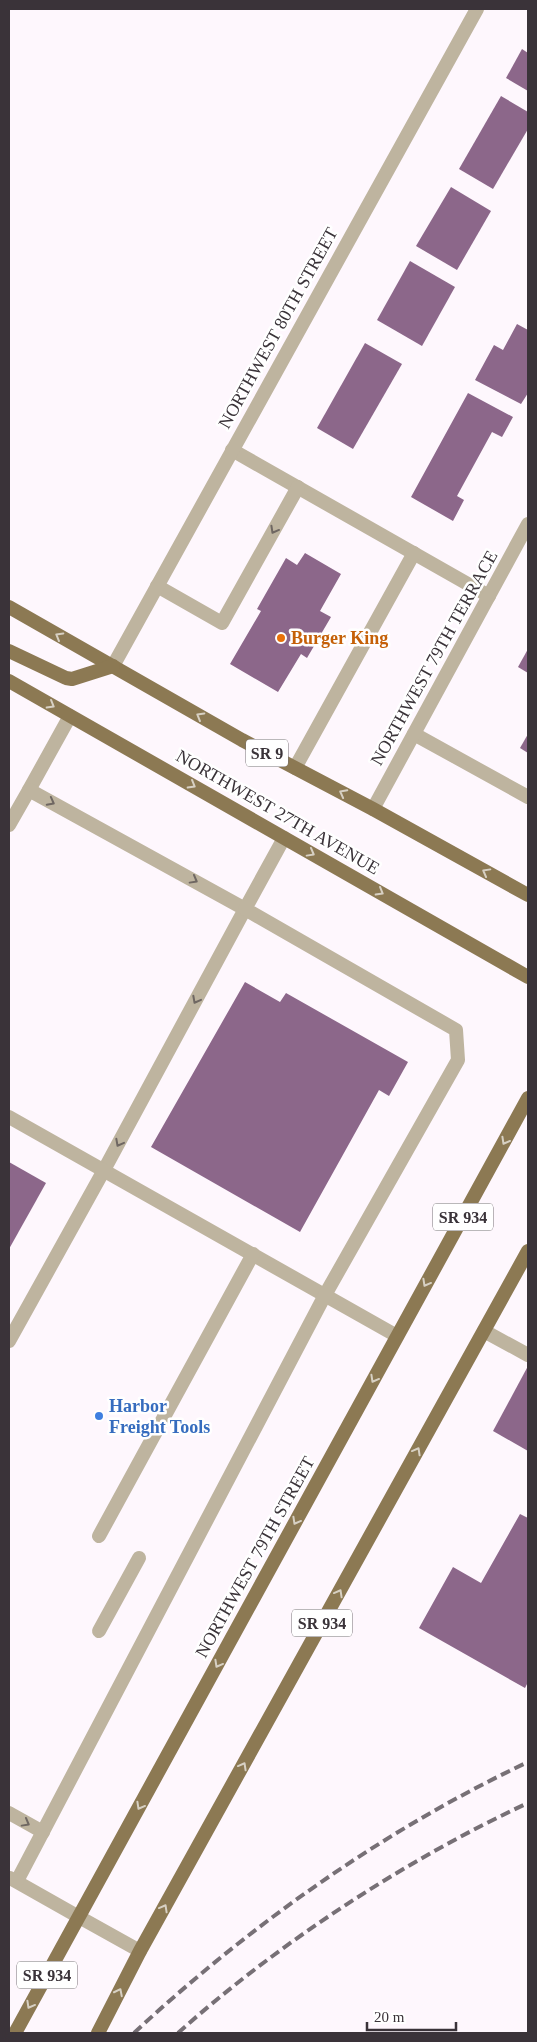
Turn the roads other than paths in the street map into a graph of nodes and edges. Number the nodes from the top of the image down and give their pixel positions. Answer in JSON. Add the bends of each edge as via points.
{"nodes":[{"id":1,"x":477,"y":9,"type":"edge"},
{"id":2,"x":232,"y":450,"type":"junction"},
{"id":3,"x":298,"y":487,"type":"junction"},
{"id":4,"x":528,"y":524,"type":"edge"},
{"id":5,"x":414,"y":553,"type":"junction"},
{"id":6,"x":157,"y":586,"type":"junction"},
{"id":7,"x":489,"y":596,"type":"junction"},
{"id":8,"x":9,"y":607,"type":"edge"},
{"id":9,"x":9,"y":651,"type":"edge"},
{"id":10,"x":113,"y":666,"type":"junction"},
{"id":11,"x":9,"y":681,"type":"edge"},
{"id":12,"x":70,"y":716,"type":"junction"},
{"id":13,"x":414,"y":734,"type":"junction"},
{"id":14,"x":295,"y":768,"type":"junction"},
{"id":15,"x":28,"y":790,"type":"junction"},
{"id":16,"x":528,"y":797,"type":"edge"},
{"id":17,"x":373,"y":809,"type":"junction"},
{"id":18,"x":10,"y":821,"type":"edge"},
{"id":19,"x":284,"y":838,"type":"junction"},
{"id":20,"x":528,"y":895,"type":"edge"},
{"id":21,"x":245,"y":909,"type":"junction"},
{"id":22,"x":528,"y":977,"type":"edge"},
{"id":23,"x":528,"y":1098,"type":"edge"},
{"id":24,"x":9,"y":1117,"type":"edge"},
{"id":25,"x":104,"y":1170,"type":"junction"},
{"id":26,"x":528,"y":1251,"type":"edge"},
{"id":27,"x":253,"y":1254,"type":"junction"},
{"id":28,"x":325,"y":1295,"type":"junction"},
{"id":29,"x":484,"y":1331,"type":"junction"},
{"id":30,"x":398,"y":1336,"type":"junction"},
{"id":31,"x":9,"y":1341,"type":"edge"},
{"id":32,"x":528,"y":1354,"type":"edge"},
{"id":33,"x":99,"y":1536,"type":"dead end"},
{"id":34,"x":139,"y":1558,"type":"dead end"},
{"id":35,"x":98,"y":1631,"type":"dead end"},
{"id":36,"x":9,"y":1813,"type":"edge"},
{"id":37,"x":43,"y":1832,"type":"junction"},
{"id":38,"x":13,"y":1879,"type":"edge"},
{"id":39,"x":79,"y":1917,"type":"junction"},
{"id":40,"x":140,"y":1951,"type":"junction"},
{"id":41,"x":15,"y":2033,"type":"edge"},
{"id":42,"x":98,"y":2033,"type":"edge"}],
"edges":[{"from":1,"to":2,"type":"street","name":"NORTHWEST 80TH STREET"},
{"from":2,"to":3,"type":"street"},
{"from":2,"to":6,"type":"street","name":"NORTHWEST 80TH STREET"},
{"from":3,"to":5,"type":"street"},
{"from":3,"to":6,"type":"street","one_way":true,"via":[[222,622]]},
{"from":4,"to":7,"type":"street","name":"NORTHWEST 79TH TERRACE"},
{"from":5,"to":7,"type":"street"},
{"from":5,"to":14,"type":"street"},
{"from":6,"to":10,"type":"street","name":"NORTHWEST 80TH STREET"},
{"from":7,"to":13,"type":"street","name":"NORTHWEST 79TH TERRACE"},
{"from":10,"to":8,"type":"main road","number":"SR 9","one_way":true},
{"from":9,"to":10,"type":"main road","via":[[66,678],[77,678]]},
{"from":14,"to":10,"type":"main road","number":"SR 9","one_way":true},
{"from":11,"to":12,"type":"main road","name":"NORTHWEST 27TH AVENUE","one_way":true},
{"from":12,"to":15,"type":"street"},
{"from":12,"to":19,"type":"main road","name":"NORTHWEST 27TH AVENUE","one_way":true},
{"from":13,"to":16,"type":"street"},
{"from":13,"to":17,"type":"street","name":"NORTHWEST 79TH TERRACE"},
{"from":17,"to":14,"type":"main road","number":"SR 9","one_way":true},
{"from":15,"to":18,"type":"street"},
{"from":15,"to":21,"type":"street","one_way":true},
{"from":20,"to":17,"type":"main road","number":"SR 9","one_way":true},
{"from":19,"to":21,"type":"street"},
{"from":19,"to":22,"type":"main road","name":"NORTHWEST 27TH AVENUE","one_way":true},
{"from":21,"to":25,"type":"street","one_way":true},
{"from":21,"to":28,"type":"street","via":[[456,1030],[458,1060]]},
{"from":23,"to":30,"type":"main road","name":"NORTHWEST 79TH STREET","number":"SR 934","one_way":true},
{"from":24,"to":25,"type":"street"},
{"from":25,"to":27,"type":"street"},
{"from":25,"to":31,"type":"street"},
{"from":26,"to":29,"type":"main road","number":"SR 934"},
{"from":27,"to":28,"type":"street"},
{"from":27,"to":33,"type":"street"},
{"from":28,"to":30,"type":"street"},
{"from":28,"to":37,"type":"street"},
{"from":29,"to":32,"type":"street"},
{"from":40,"to":29,"type":"main road","number":"SR 934","one_way":true},
{"from":30,"to":39,"type":"main road","name":"NORTHWEST 79TH STREET","number":"SR 934","one_way":true},
{"from":34,"to":35,"type":"street"},
{"from":36,"to":37,"type":"street","one_way":true},
{"from":37,"to":38,"type":"street"},
{"from":38,"to":39,"type":"street"},
{"from":39,"to":40,"type":"street"},
{"from":39,"to":41,"type":"main road","name":"NORTHWEST 79TH STREET","number":"SR 934","one_way":true},
{"from":42,"to":40,"type":"main road","number":"SR 934","one_way":true}]}
